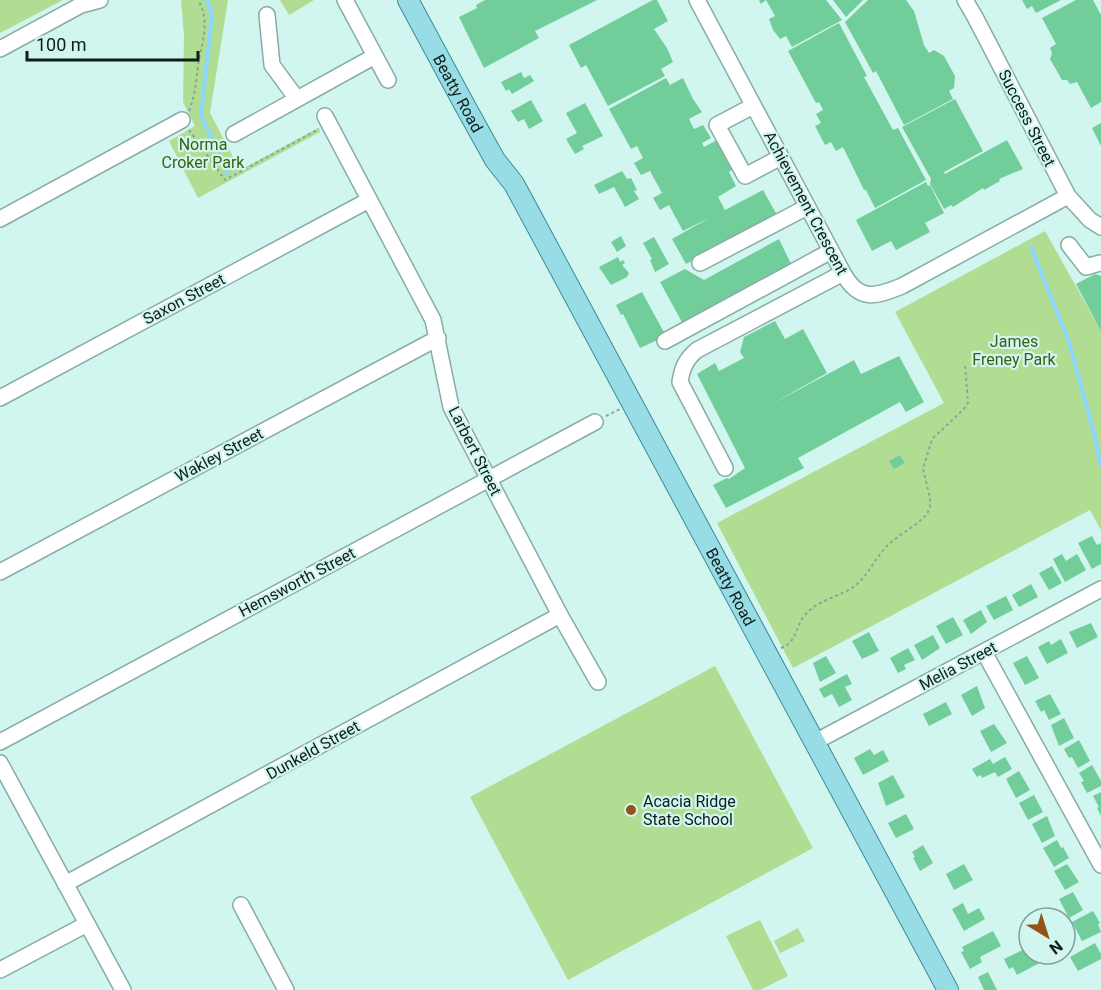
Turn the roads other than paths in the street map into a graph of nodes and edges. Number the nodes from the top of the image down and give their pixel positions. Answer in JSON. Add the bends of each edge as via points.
{"nodes":[{"id":1,"x":100,"y":0,"type":"edge"},
{"id":2,"x":345,"y":0,"type":"edge"},
{"id":3,"x":408,"y":0,"type":"edge"},
{"id":4,"x":423,"y":0,"type":"edge"},
{"id":5,"x":697,"y":0,"type":"edge"},
{"id":6,"x":965,"y":0,"type":"edge"},
{"id":7,"x":267,"y":15,"type":"dead end"},
{"id":8,"x":0,"y":49,"type":"edge"},
{"id":9,"x":375,"y":56,"type":"junction"},
{"id":10,"x":388,"y":80,"type":"dead end"},
{"id":11,"x":297,"y":99,"type":"junction"},
{"id":12,"x":753,"y":106,"type":"junction"},
{"id":13,"x":327,"y":119,"type":"road end"},
{"id":14,"x":182,"y":120,"type":"road end"},
{"id":15,"x":234,"y":134,"type":"dead end"},
{"id":16,"x":781,"y":158,"type":"junction"},
{"id":17,"x":514,"y":184,"type":"junction"},
{"id":18,"x":1068,"y":196,"type":"junction"},
{"id":19,"x":369,"y":200,"type":"junction"},
{"id":20,"x":807,"y":207,"type":"junction"},
{"id":21,"x":0,"y":219,"type":"edge"},
{"id":22,"x":1101,"y":227,"type":"edge"},
{"id":23,"x":1069,"y":245,"type":"dead end"},
{"id":24,"x":831,"y":251,"type":"junction"},
{"id":25,"x":700,"y":263,"type":"dead end"},
{"id":26,"x":1101,"y":263,"type":"edge"},
{"id":27,"x":843,"y":273,"type":"junction"},
{"id":28,"x":438,"y":338,"type":"junction"},
{"id":29,"x":664,"y":341,"type":"dead end"},
{"id":30,"x":0,"y":398,"type":"edge"},
{"id":31,"x":595,"y":422,"type":"dead end"},
{"id":32,"x":725,"y":468,"type":"dead end"},
{"id":33,"x":489,"y":479,"type":"junction"},
{"id":34,"x":0,"y":572,"type":"edge"},
{"id":35,"x":1101,"y":589,"type":"edge"},
{"id":36,"x":560,"y":615,"type":"junction"},
{"id":37,"x":984,"y":652,"type":"junction"},
{"id":38,"x":598,"y":682,"type":"dead end"},
{"id":39,"x":0,"y":742,"type":"edge"},
{"id":40,"x":815,"y":742,"type":"junction"},
{"id":41,"x":0,"y":763,"type":"edge"},
{"id":42,"x":1101,"y":865,"type":"edge"},
{"id":43,"x":65,"y":884,"type":"junction"},
{"id":44,"x":241,"y":905,"type":"dead end"},
{"id":45,"x":87,"y":924,"type":"junction"},
{"id":46,"x":0,"y":970,"type":"edge"},
{"id":47,"x":123,"y":990,"type":"edge"},
{"id":48,"x":286,"y":990,"type":"edge"},
{"id":49,"x":948,"y":990,"type":"edge"}],
"edges":[{"from":1,"to":8,"type":"street","via":[[81,5]]},
{"from":2,"to":9,"type":"street"},
{"from":3,"to":17,"type":"main road","name":"Beatty Road","via":[[495,160]]},
{"from":4,"to":17,"type":"main road","name":"Beatty Road","via":[[505,153]]},
{"from":5,"to":12,"type":"street","name":"Achievement Crescent"},
{"from":6,"to":18,"type":"street","name":"Success Street"},
{"from":7,"to":11,"type":"street","via":[[272,65]]},
{"from":9,"to":10,"type":"street"},
{"from":9,"to":11,"type":"street"},
{"from":11,"to":15,"type":"street"},
{"from":12,"to":16,"type":"street","name":"Achievement Crescent"},
{"from":12,"to":16,"type":"street","via":[[717,125],[745,176]]},
{"from":13,"to":19,"type":"street","name":"Larbert Street"},
{"from":14,"to":21,"type":"street"},
{"from":16,"to":20,"type":"street","name":"Achievement Crescent"},
{"from":17,"to":40,"type":"main road","name":"Beatty Road"},
{"from":18,"to":22,"type":"street","name":"Success Street"},
{"from":18,"to":27,"type":"street","name":"Achievement Crescent","via":[[883,294],[869,296],[856,291]]},
{"from":19,"to":28,"type":"street","name":"Larbert Street","via":[[433,320]]},
{"from":19,"to":30,"type":"street","name":"Saxon Street"},
{"from":20,"to":24,"type":"street","name":"Achievement Crescent"},
{"from":20,"to":25,"type":"street"},
{"from":23,"to":26,"type":"street","via":[[1086,267]]},
{"from":24,"to":27,"type":"street","name":"Achievement Crescent"},
{"from":24,"to":29,"type":"street"},
{"from":27,"to":32,"type":"street","via":[[689,357],[680,382]]},
{"from":28,"to":33,"type":"street","name":"Larbert Street","via":[[451,406]]},
{"from":28,"to":34,"type":"street","name":"Wakley Street"},
{"from":31,"to":33,"type":"street","name":"Hemsworth Street"},
{"from":33,"to":36,"type":"street","name":"Larbert Street"},
{"from":33,"to":39,"type":"street","name":"Hemsworth Street"},
{"from":35,"to":37,"type":"street","name":"Melia Street"},
{"from":36,"to":38,"type":"street","name":"Larbert Street"},
{"from":36,"to":43,"type":"street","name":"Dunkeld Street"},
{"from":37,"to":40,"type":"street","name":"Melia Street"},
{"from":37,"to":42,"type":"street"},
{"from":40,"to":49,"type":"main road","name":"Beatty Road"},
{"from":41,"to":43,"type":"street"},
{"from":43,"to":45,"type":"street"},
{"from":44,"to":48,"type":"street"},
{"from":45,"to":46,"type":"street"},
{"from":45,"to":47,"type":"street"}]}
